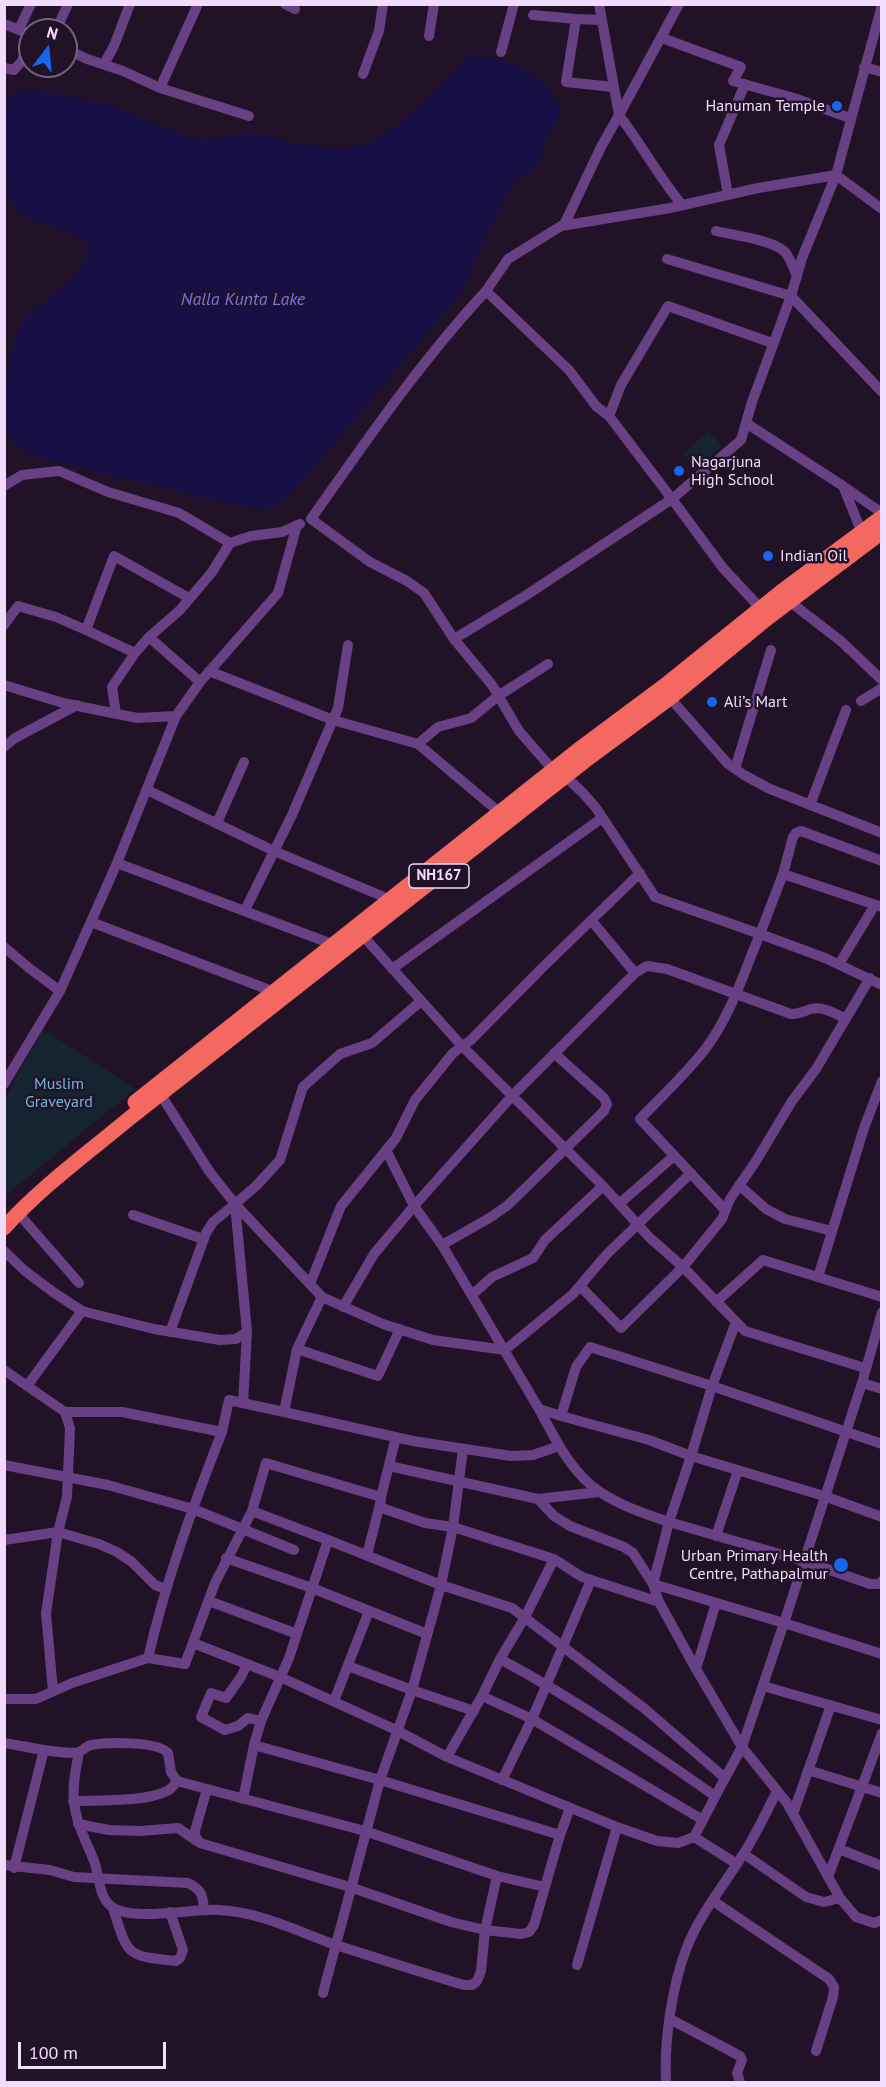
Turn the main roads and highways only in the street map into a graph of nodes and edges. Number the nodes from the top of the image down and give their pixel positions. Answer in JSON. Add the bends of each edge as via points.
{"nodes":[{"id":1,"x":882,"y":515,"type":"edge"},
{"id":2,"x":882,"y":532,"type":"edge"},
{"id":3,"x":765,"y":612,"type":"junction"},
{"id":4,"x":559,"y":774,"type":"junction"},
{"id":5,"x":11,"y":1213,"type":"edge"},
{"id":6,"x":4,"y":1228,"type":"edge"}],
"edges":[{"from":1,"to":3,"type":"highway","number":"NH167"},
{"from":2,"to":3,"type":"highway","number":"NH167","via":[[789,601]]},
{"from":3,"to":4,"type":"highway","number":"NH167","via":[[664,686]]},
{"from":3,"to":4,"type":"highway","number":"NH167","via":[[670,698]]},
{"from":4,"to":5,"type":"highway","number":"NH167","via":[[363,936]]},
{"from":4,"to":5,"type":"highway","number":"NH167","via":[[500,812],[273,991],[58,1165]]},
{"from":5,"to":6,"type":"highway","number":"NH167"}]}
